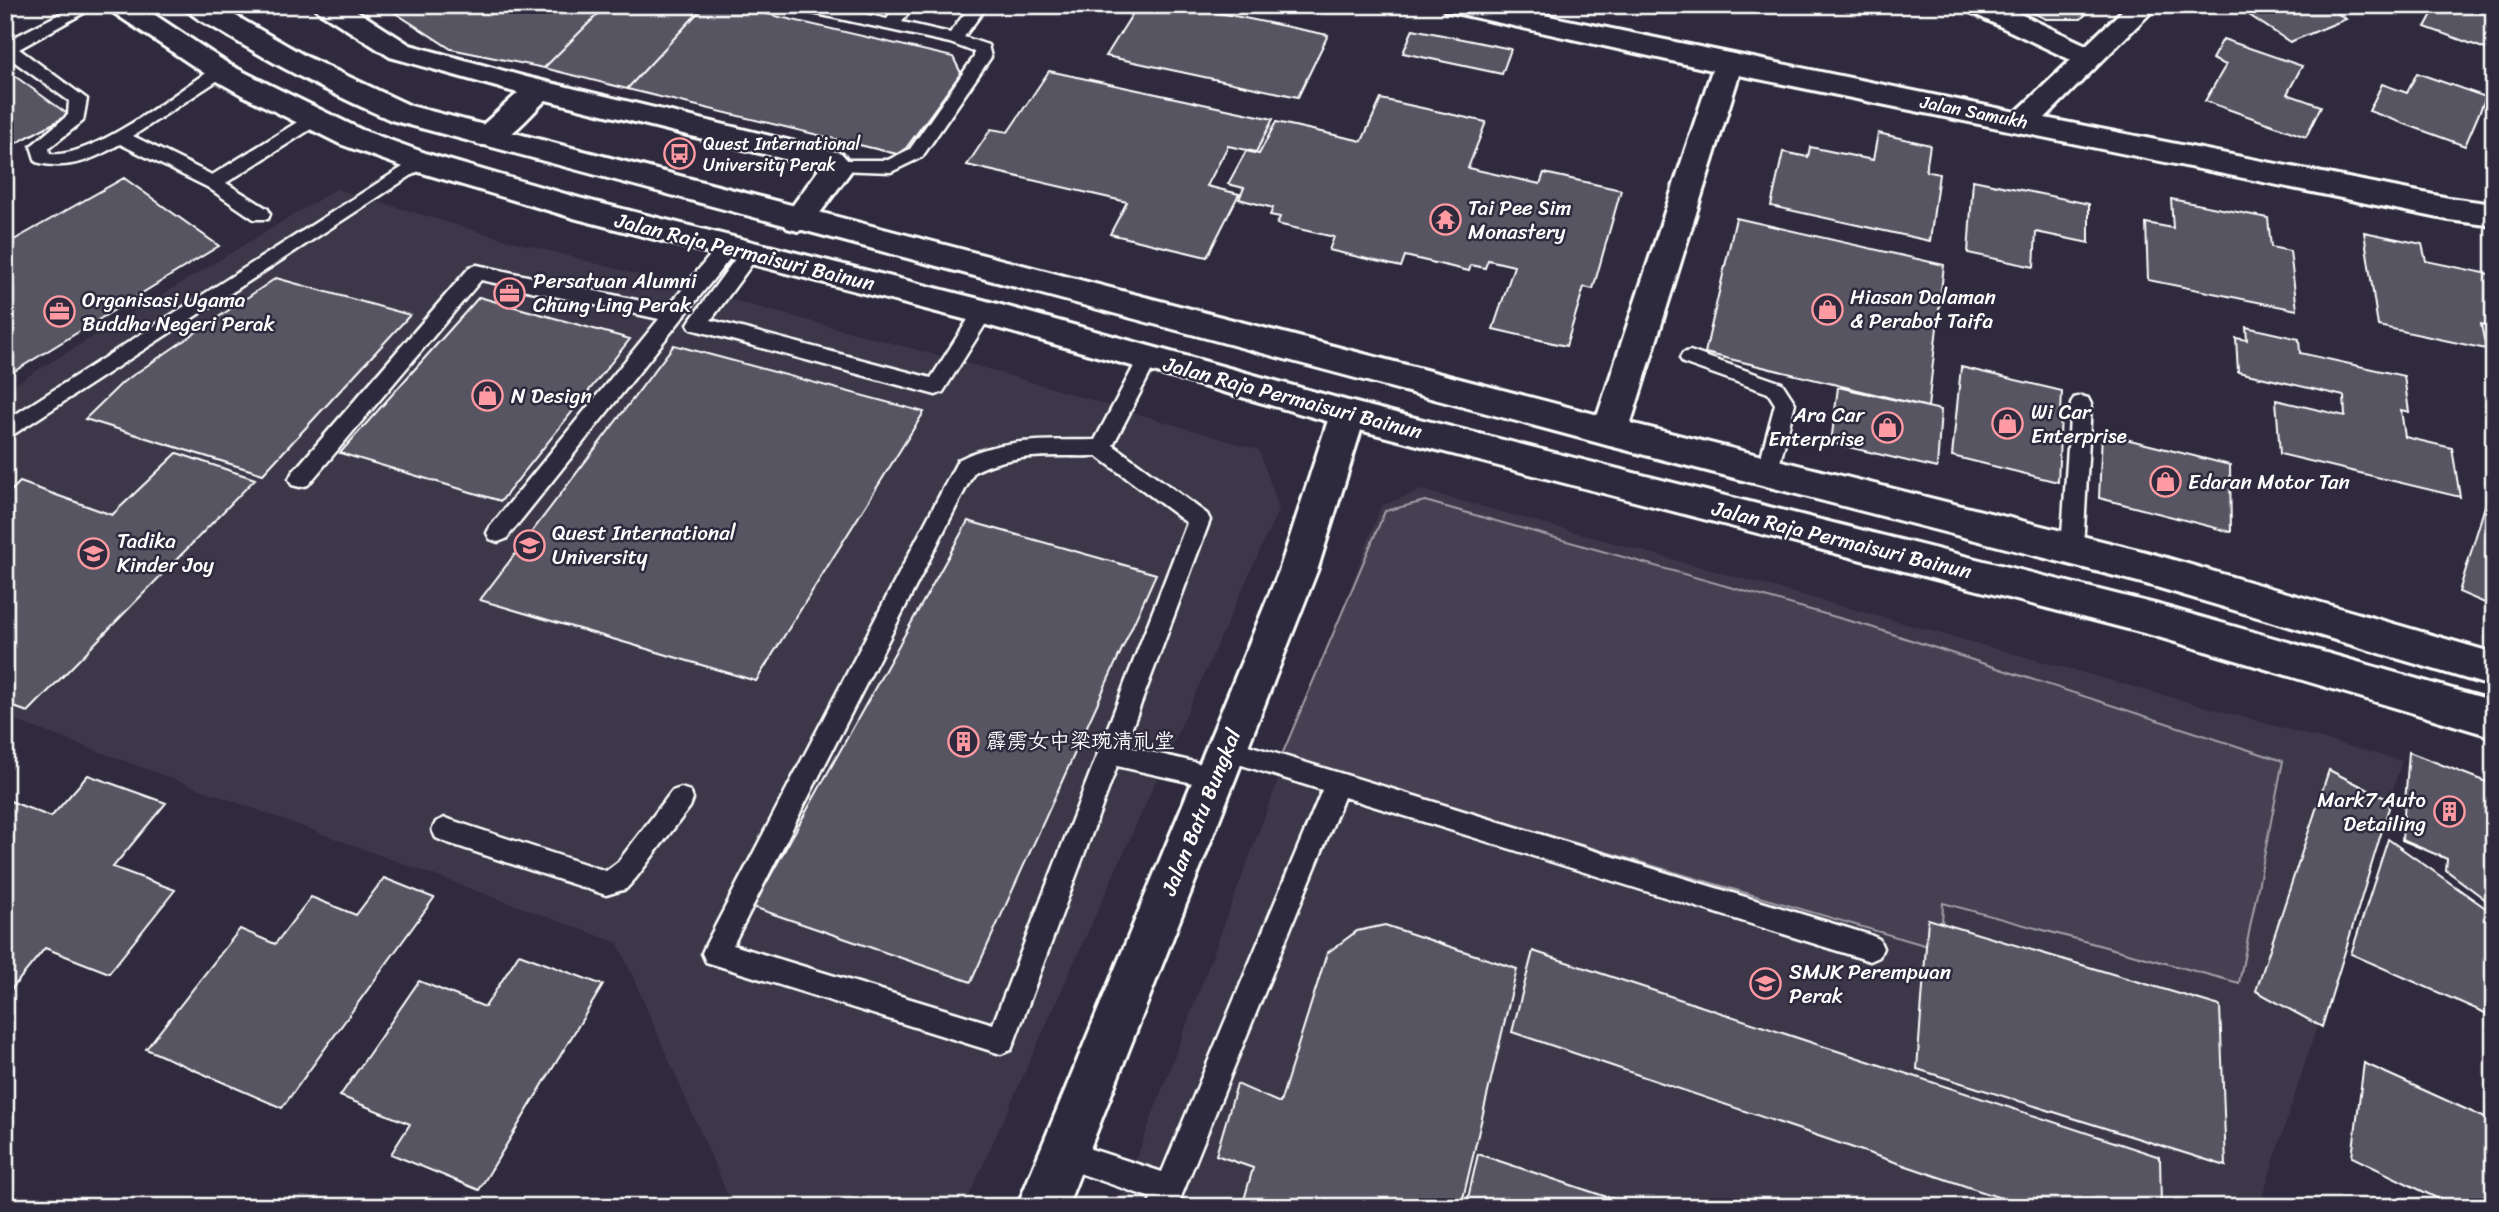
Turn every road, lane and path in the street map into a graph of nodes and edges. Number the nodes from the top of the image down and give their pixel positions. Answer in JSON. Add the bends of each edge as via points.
{"nodes":[{"id":1,"x":90,"y":5,"type":"edge"},
{"id":2,"x":121,"y":5,"type":"edge"},
{"id":3,"x":197,"y":5,"type":"edge"},
{"id":4,"x":800,"y":5,"type":"edge"},
{"id":5,"x":906,"y":5,"type":"edge"},
{"id":6,"x":980,"y":5,"type":"edge"},
{"id":7,"x":1455,"y":5,"type":"edge"},
{"id":8,"x":1978,"y":5,"type":"edge"},
{"id":9,"x":2144,"y":5,"type":"edge"},
{"id":10,"x":336,"y":7,"type":"edge"},
{"id":11,"x":891,"y":25,"type":"junction"},
{"id":12,"x":954,"y":39,"type":"junction"},
{"id":13,"x":2090,"y":58,"type":"junction"},
{"id":14,"x":1728,"y":64,"type":"junction"},
{"id":15,"x":220,"y":71,"type":"junction"},
{"id":16,"x":539,"y":90,"type":"junction"},
{"id":17,"x":313,"y":120,"type":"junction"},
{"id":18,"x":2025,"y":121,"type":"junction"},
{"id":19,"x":120,"y":137,"type":"junction"},
{"id":20,"x":488,"y":137,"type":"junction"},
{"id":21,"x":420,"y":162,"type":"junction"},
{"id":22,"x":836,"y":164,"type":"junction"},
{"id":23,"x":213,"y":183,"type":"junction"},
{"id":24,"x":261,"y":214,"type":"dead end"},
{"id":25,"x":2494,"y":215,"type":"edge"},
{"id":26,"x":799,"y":220,"type":"junction"},
{"id":27,"x":739,"y":250,"type":"junction"},
{"id":28,"x":983,"y":312,"type":"junction"},
{"id":29,"x":675,"y":316,"type":"junction"},
{"id":30,"x":1180,"y":317,"type":"junction"},
{"id":31,"x":1148,"y":358,"type":"junction"},
{"id":32,"x":1690,"y":358,"type":"dead end"},
{"id":33,"x":2081,"y":404,"type":"dead end"},
{"id":34,"x":1348,"y":414,"type":"junction"},
{"id":35,"x":5,"y":432,"type":"edge"},
{"id":36,"x":1610,"y":432,"type":"junction"},
{"id":37,"x":1101,"y":448,"type":"junction"},
{"id":38,"x":1768,"y":472,"type":"junction"},
{"id":39,"x":300,"y":479,"type":"dead end"},
{"id":40,"x":498,"y":533,"type":"dead end"},
{"id":41,"x":2072,"y":549,"type":"junction"},
{"id":42,"x":2494,"y":670,"type":"edge"},
{"id":43,"x":2494,"y":719,"type":"edge"},
{"id":44,"x":1112,"y":754,"type":"junction"},
{"id":45,"x":1220,"y":763,"type":"junction"},
{"id":46,"x":1338,"y":785,"type":"junction"},
{"id":47,"x":681,"y":799,"type":"dead end"},
{"id":48,"x":445,"y":830,"type":"dead end"},
{"id":49,"x":1870,"y":948,"type":"dead end"},
{"id":50,"x":1063,"y":1154,"type":"junction"},
{"id":51,"x":1165,"y":1198,"type":"edge"},
{"id":52,"x":1042,"y":1207,"type":"edge"}],
"edges":[{"from":1,"to":19,"type":"lane","via":[[7,48],[78,99],[77,117],[40,146],[42,158],[58,163],[79,159]]},
{"from":2,"to":15,"type":"main road","name":"Jalan Raja Permaisuri Bainun"},
{"from":3,"to":20,"type":"main road","name":"Jalan Raja Permaisuri Bainun","via":[[351,93],[401,113]]},
{"from":4,"to":11,"type":"lane"},
{"from":5,"to":11,"type":"lane"},
{"from":6,"to":12,"type":"lane"},
{"from":7,"to":14,"type":"main road","name":"Jalan Samukh"},
{"from":8,"to":13,"type":"main road"},
{"from":9,"to":13,"type":"main road"},
{"from":10,"to":16,"type":"main road","via":[[400,51]]},
{"from":11,"to":12,"type":"lane"},
{"from":12,"to":22,"type":"lane","via":[[982,49],[983,57],[916,153],[891,166]]},
{"from":13,"to":18,"type":"main road"},
{"from":14,"to":18,"type":"main road","name":"Jalan Samukh"},
{"from":14,"to":36,"type":"main road"},
{"from":15,"to":17,"type":"main road","name":"Jalan Raja Permaisuri Bainun"},
{"from":15,"to":19,"type":"lane"},
{"from":16,"to":20,"type":"main road"},
{"from":16,"to":22,"type":"main road"},
{"from":17,"to":21,"type":"main road","name":"Jalan Raja Permaisuri Bainun"},
{"from":17,"to":23,"type":"lane"},
{"from":18,"to":25,"type":"main road","name":"Jalan Samukh"},
{"from":19,"to":23,"type":"lane"},
{"from":20,"to":26,"type":"main road","name":"Jalan Raja Permaisuri Bainun"},
{"from":21,"to":27,"type":"main road","name":"Jalan Raja Permaisuri Bainun"},
{"from":21,"to":35,"type":"lane"},
{"from":22,"to":26,"type":"main road","name":"Jalan Raja Permaisuri Bainun","via":[[836,171]]},
{"from":23,"to":24,"type":"lane"},
{"from":26,"to":30,"type":"main road","name":"Jalan Raja Permaisuri Bainun"},
{"from":27,"to":28,"type":"main road","name":"Jalan Raja Permaisuri Bainun"},
{"from":27,"to":28,"type":"lane","via":[[698,324],[936,387]]},
{"from":27,"to":29,"type":"lane"},
{"from":28,"to":31,"type":"main road","name":"Jalan Raja Permaisuri Bainun"},
{"from":29,"to":39,"type":"lane","via":[[477,272]]},
{"from":29,"to":40,"type":"lane"},
{"from":30,"to":34,"type":"main road","via":[[1201,333],[1305,362],[1325,372],[1340,390]]},
{"from":30,"to":36,"type":"main road","name":"Jalan Raja Permaisuri Bainun"},
{"from":31,"to":34,"type":"main road","name":"Jalan Raja Permaisuri Bainun"},
{"from":31,"to":37,"type":"lane"},
{"from":32,"to":38,"type":"lane","via":[[1776,388],[1785,403]]},
{"from":33,"to":41,"type":"lane"},
{"from":34,"to":43,"type":"main road","name":"Jalan Raja Permaisuri Bainun","via":[[2155,620]]},
{"from":34,"to":45,"type":"main road","name":"Jalan Batu Bungkal","via":[[1298,571]]},
{"from":36,"to":38,"type":"main road","name":"Jalan Raja Permaisuri Bainun"},
{"from":37,"to":44,"type":"lane","via":[[1199,520]]},
{"from":37,"to":44,"type":"lane","via":[[999,452],[966,466],[715,953],[1001,1040]]},
{"from":38,"to":41,"type":"main road","name":"Jalan Raja Permaisuri Bainun"},
{"from":41,"to":42,"type":"main road","name":"Jalan Raja Permaisuri Bainun"},
{"from":44,"to":45,"type":"lane"},
{"from":45,"to":46,"type":"lane"},
{"from":45,"to":50,"type":"main road","name":"Jalan Batu Bungkal"},
{"from":46,"to":49,"type":"lane"},
{"from":46,"to":51,"type":"lane"},
{"from":47,"to":48,"type":"lane","via":[[627,870],[606,883]]},
{"from":50,"to":51,"type":"lane"},
{"from":50,"to":52,"type":"main road","name":"Jalan Batu Bungkal"}]}
